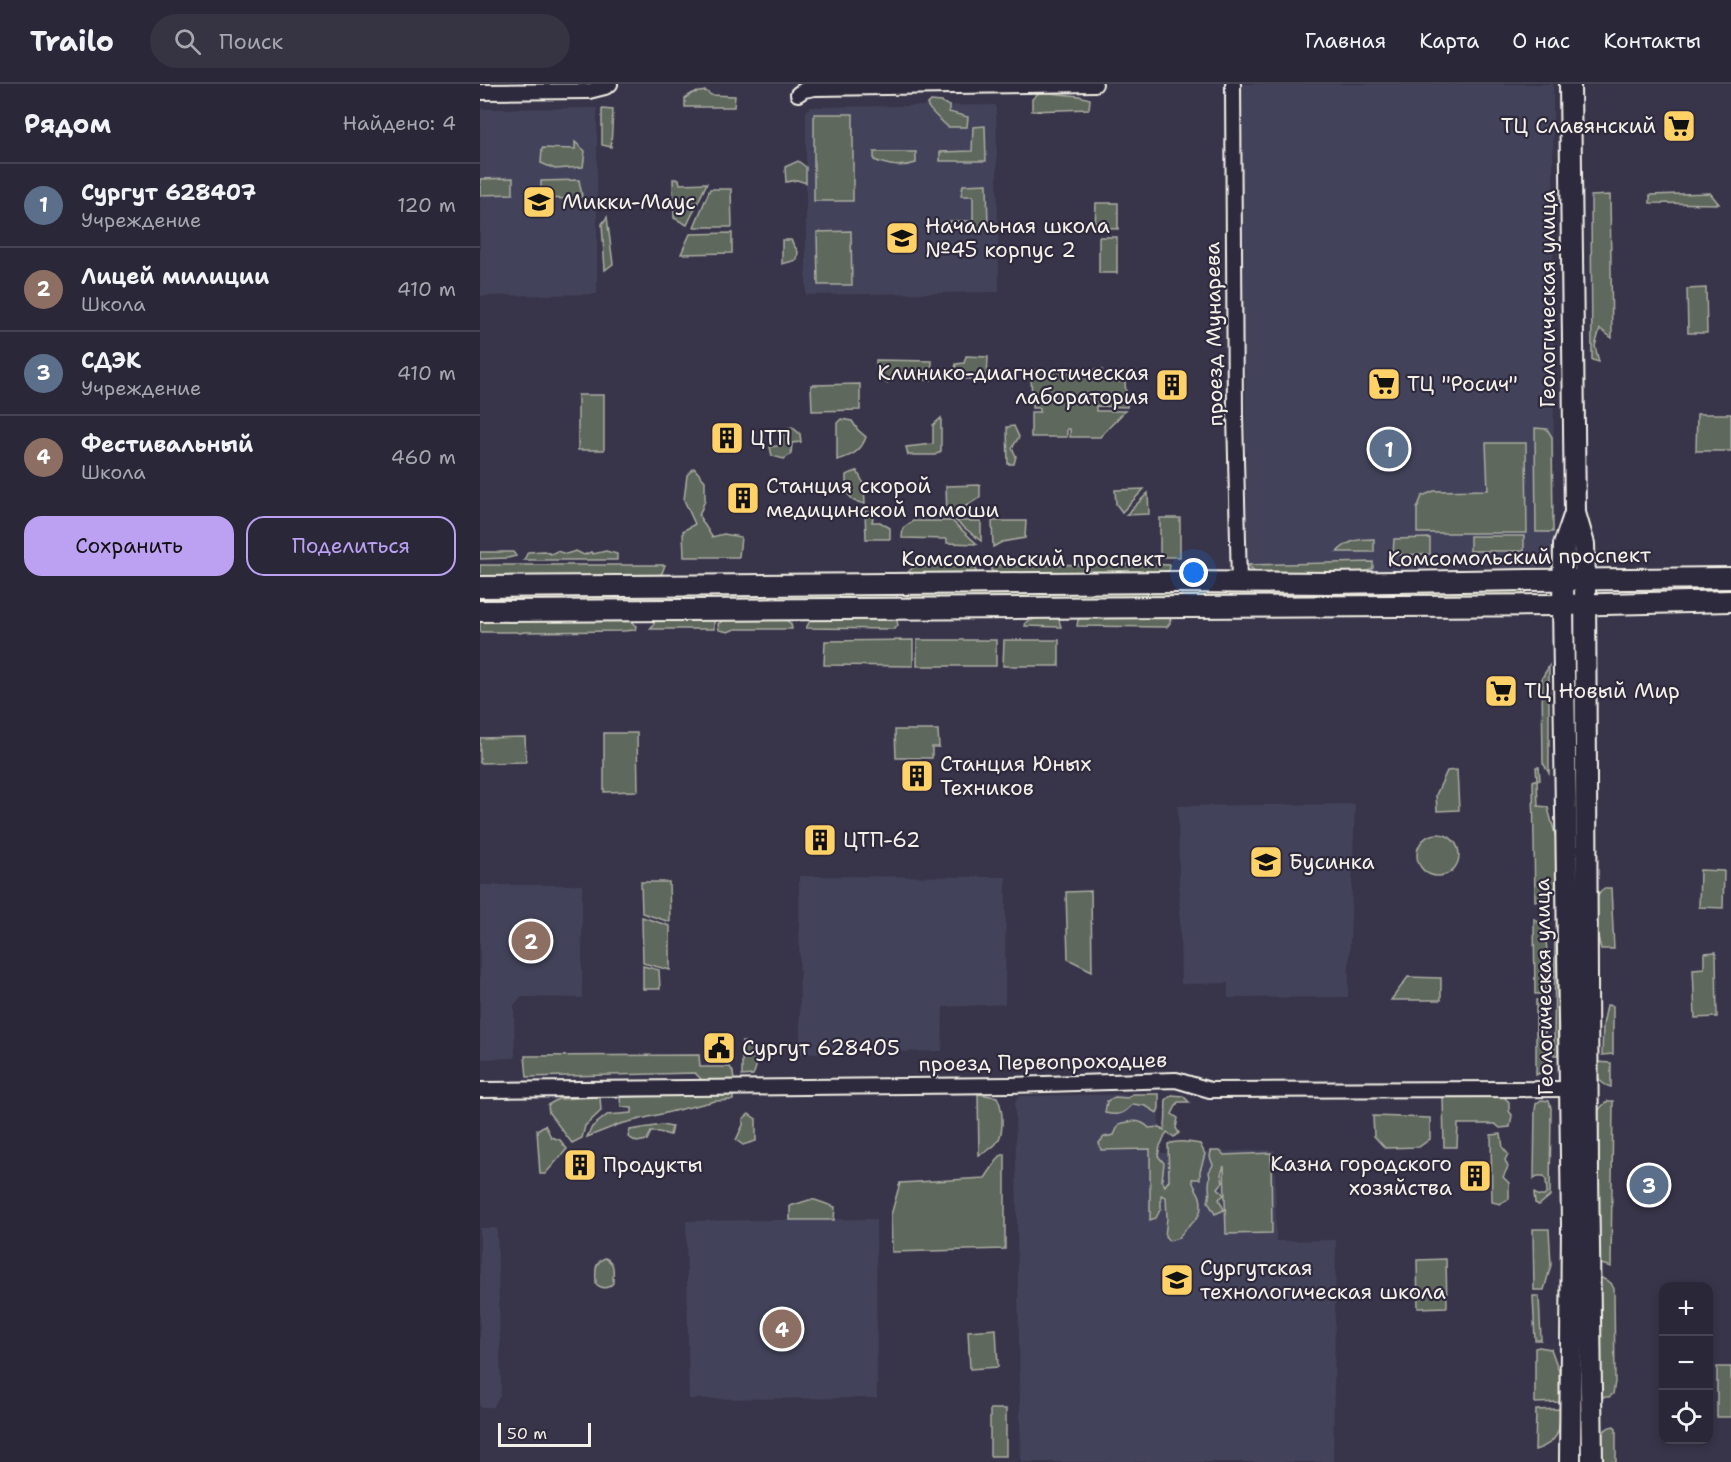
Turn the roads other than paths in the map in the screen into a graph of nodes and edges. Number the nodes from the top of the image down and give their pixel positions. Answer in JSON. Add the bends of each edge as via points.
{"nodes":[{"id":1,"x":610,"y":84,"type":"edge"},
{"id":2,"x":1095,"y":84,"type":"edge"},
{"id":3,"x":1233,"y":84,"type":"edge"},
{"id":4,"x":1570,"y":84,"type":"edge"},
{"id":5,"x":480,"y":92,"type":"edge"},
{"id":6,"x":798,"y":94,"type":"dead end"},
{"id":7,"x":1575,"y":513,"type":"junction"},
{"id":8,"x":1731,"y":578,"type":"edge"},
{"id":9,"x":1563,"y":579,"type":"junction"},
{"id":10,"x":1585,"y":579,"type":"junction"},
{"id":11,"x":1239,"y":583,"type":"junction"},
{"id":12,"x":480,"y":587,"type":"edge"},
{"id":13,"x":1731,"y":601,"type":"edge"},
{"id":14,"x":1563,"y":605,"type":"junction"},
{"id":15,"x":1584,"y":605,"type":"junction"},
{"id":16,"x":480,"y":611,"type":"edge"},
{"id":17,"x":1569,"y":1089,"type":"junction"},
{"id":18,"x":480,"y":1090,"type":"edge"},
{"id":19,"x":1570,"y":1462,"type":"edge"},
{"id":20,"x":1592,"y":1462,"type":"edge"}],
"edges":[{"from":1,"to":5,"type":"street","via":[[589,91]]},
{"from":2,"to":6,"type":"street","via":[[815,88]]},
{"from":3,"to":11,"type":"street","name":"проезд Мунарева"},
{"from":4,"to":7,"type":"main road","name":"Геологическая улица"},
{"from":7,"to":9,"type":"main road","name":"Геологическая улица","via":[[1565,539]]},
{"from":7,"to":10,"type":"main road","name":"Геологическая улица","via":[[1584,544]]},
{"from":8,"to":10,"type":"main road","name":"Комсомольский проспект"},
{"from":9,"to":10,"type":"main road","name":"Комсомольский проспект"},
{"from":9,"to":11,"type":"main road","name":"Комсомольский проспект"},
{"from":9,"to":14,"type":"main road","name":"Геологическая улица"},
{"from":10,"to":15,"type":"main road","name":"Геологическая улица"},
{"from":11,"to":12,"type":"main road","name":"Комсомольский проспект"},
{"from":13,"to":15,"type":"main road"},
{"from":14,"to":15,"type":"main road"},
{"from":14,"to":16,"type":"main road"},
{"from":14,"to":17,"type":"main road","name":"Геологическая улица"},
{"from":15,"to":20,"type":"main road","name":"Геологическая улица"},
{"from":17,"to":18,"type":"street","name":"проезд Первопроходцев","via":[[1210,1090],[1176,1080]]},
{"from":17,"to":19,"type":"main road","name":"Геологическая улица"}]}
